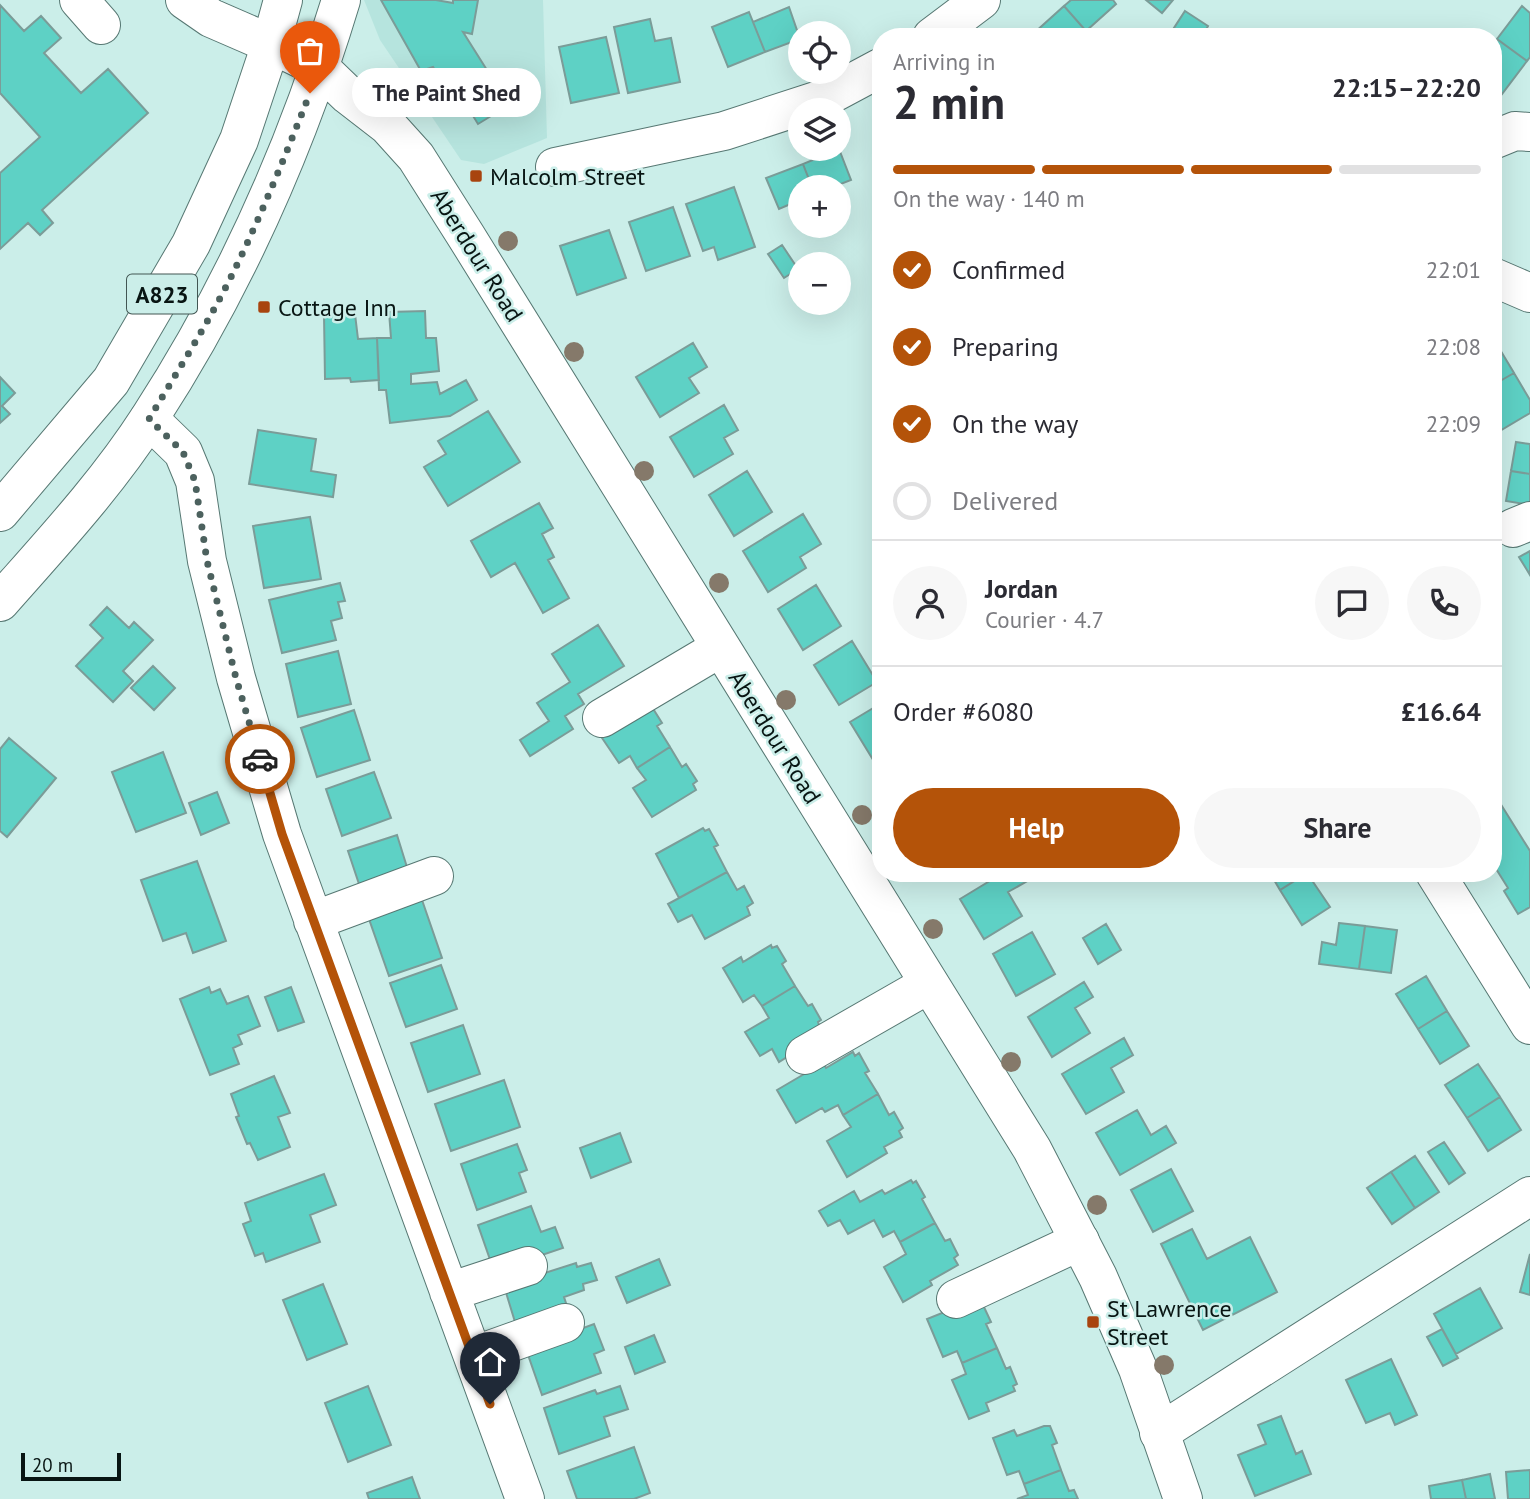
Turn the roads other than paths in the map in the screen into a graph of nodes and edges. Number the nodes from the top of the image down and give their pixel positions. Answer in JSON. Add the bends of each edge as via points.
{"nodes":[{"id":1,"x":185,"y":0,"type":"edge"},
{"id":2,"x":283,"y":0,"type":"edge"},
{"id":3,"x":341,"y":0,"type":"edge"},
{"id":4,"x":981,"y":0,"type":"edge"},
{"id":5,"x":944,"y":28,"type":"edge"},
{"id":6,"x":271,"y":44,"type":"junction"},
{"id":7,"x":320,"y":68,"type":"junction"},
{"id":8,"x":872,"y":72,"type":"edge"},
{"id":9,"x":555,"y":167,"type":"dead end"},
{"id":10,"x":1502,"y":281,"type":"edge"},
{"id":11,"x":1530,"y":293,"type":"edge"},
{"id":12,"x":149,"y":419,"type":"junction"},
{"id":13,"x":1,"y":508,"type":"edge"},
{"id":14,"x":0,"y":602,"type":"edge"},
{"id":15,"x":720,"y":648,"type":"junction"},
{"id":16,"x":603,"y":718,"type":"dead end"},
{"id":17,"x":434,"y":876,"type":"dead end"},
{"id":18,"x":1440,"y":882,"type":"edge"},
{"id":19,"x":313,"y":921,"type":"junction"},
{"id":20,"x":929,"y":984,"type":"junction"},
{"id":21,"x":1530,"y":1025,"type":"edge"},
{"id":22,"x":805,"y":1055,"type":"dead end"},
{"id":23,"x":1530,"y":1196,"type":"edge"},
{"id":24,"x":1075,"y":1230,"type":"junction"},
{"id":25,"x":528,"y":1266,"type":"dead end"},
{"id":26,"x":955,"y":1289,"type":"dead end"},
{"id":27,"x":449,"y":1292,"type":"junction"},
{"id":28,"x":565,"y":1323,"type":"dead end"},
{"id":29,"x":473,"y":1356,"type":"junction"},
{"id":30,"x":1159,"y":1433,"type":"junction"},
{"id":31,"x":525,"y":1499,"type":"edge"},
{"id":32,"x":1183,"y":1499,"type":"edge"}],
"edges":[{"from":1,"to":6,"type":"main road","name":"Aberdour Road","via":[[211,18]]},
{"from":2,"to":6,"type":"main road","number":"A823"},
{"from":3,"to":7,"type":"main road","number":"A823"},
{"from":4,"to":5,"type":"main road"},
{"from":6,"to":7,"type":"main road","name":"Aberdour Road"},
{"from":6,"to":13,"type":"main road","number":"A823","via":[[239,140],[186,254],[111,381]]},
{"from":7,"to":12,"type":"main road","number":"A823","via":[[232,276]]},
{"from":7,"to":15,"type":"main road","name":"Aberdour Road","via":[[388,126],[415,157]]},
{"from":8,"to":9,"type":"main road","via":[[822,99],[724,131]]},
{"from":10,"to":11,"type":"main road"},
{"from":12,"to":14,"type":"main road","number":"A823","via":[[82,508]]},
{"from":12,"to":19,"type":"main road","via":[[183,452],[195,481],[207,561],[236,678]]},
{"from":15,"to":16,"type":"main road"},
{"from":15,"to":20,"type":"main road","name":"Aberdour Road"},
{"from":17,"to":19,"type":"main road"},
{"from":18,"to":21,"type":"main road"},
{"from":19,"to":27,"type":"main road"},
{"from":20,"to":22,"type":"main road"},
{"from":20,"to":24,"type":"main road","name":"Aberdour Road","via":[[1032,1149]]},
{"from":23,"to":30,"type":"main road"},
{"from":24,"to":26,"type":"main road"},
{"from":24,"to":30,"type":"main road","name":"Aberdour Road","via":[[1138,1369]]},
{"from":25,"to":27,"type":"main road"},
{"from":27,"to":29,"type":"main road"},
{"from":28,"to":29,"type":"main road"},
{"from":29,"to":31,"type":"main road"},
{"from":30,"to":32,"type":"main road","name":"Aberdour Road"}]}
